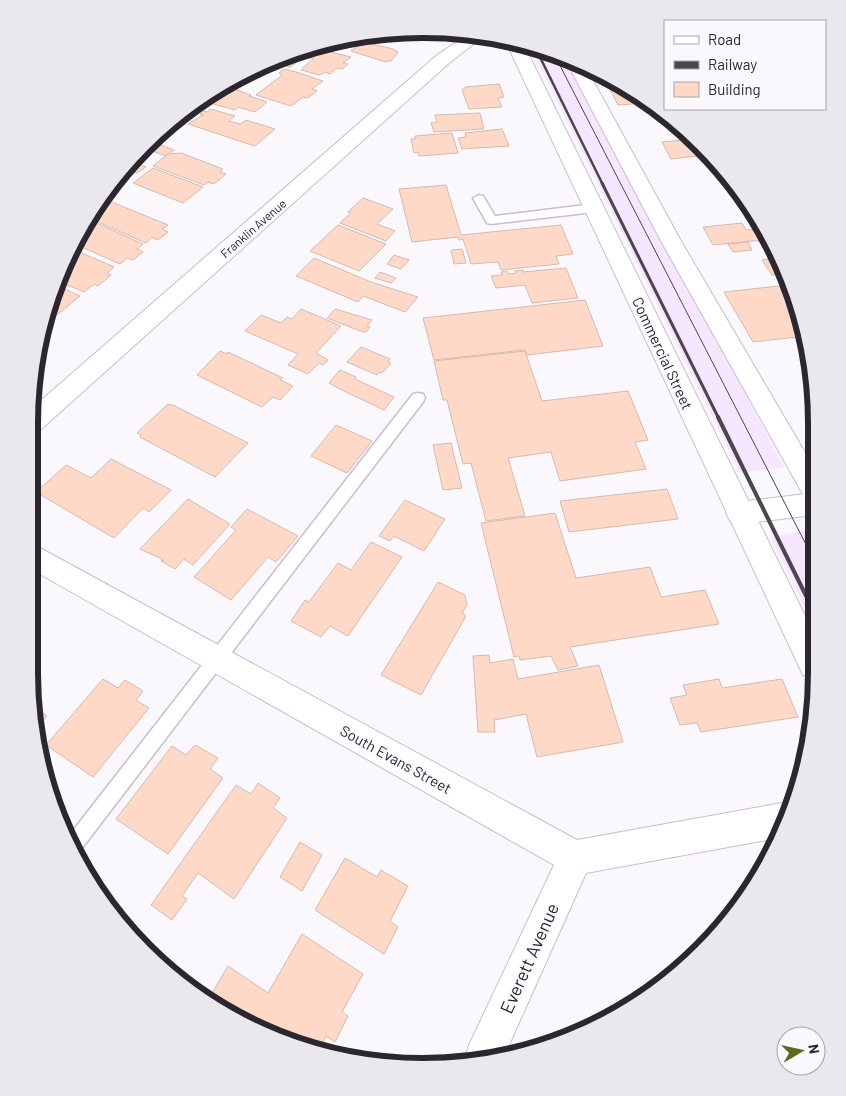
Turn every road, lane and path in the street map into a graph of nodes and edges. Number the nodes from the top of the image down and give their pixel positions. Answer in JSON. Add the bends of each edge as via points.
{"nodes":[{"id":1,"x":469,"y":41,"type":"edge"},
{"id":2,"x":518,"y":50,"type":"edge"},
{"id":3,"x":580,"y":71,"type":"edge"},
{"id":4,"x":479,"y":198,"type":"dead end"},
{"id":5,"x":594,"y":208,"type":"junction"},
{"id":6,"x":418,"y":398,"type":"dead end"},
{"id":7,"x":38,"y":418,"type":"edge"},
{"id":8,"x":808,"y":481,"type":"edge"},
{"id":9,"x":808,"y":505,"type":"edge"},
{"id":10,"x":738,"y":513,"type":"junction"},
{"id":11,"x":38,"y":559,"type":"edge"},
{"id":12,"x":808,"y":653,"type":"edge"},
{"id":13,"x":218,"y":661,"type":"junction"},
{"id":14,"x":779,"y":820,"type":"edge"},
{"id":15,"x":76,"y":842,"type":"edge"},
{"id":16,"x":575,"y":858,"type":"junction"},
{"id":17,"x":486,"y":1053,"type":"edge"}],
"edges":[{"from":1,"to":7,"type":"main road","name":"Franklin Avenue","via":[[442,60]]},
{"from":2,"to":5,"type":"main road","name":"Commercial Street"},
{"from":3,"to":8,"type":"main road","via":[[671,241]]},
{"from":4,"to":5,"type":"lane","via":[[491,220]]},
{"from":5,"to":10,"type":"main road","name":"Commercial Street"},
{"from":6,"to":13,"type":"lane"},
{"from":9,"to":10,"type":"main road"},
{"from":10,"to":12,"type":"main road","name":"Commercial Street"},
{"from":11,"to":13,"type":"main road","name":"South Evans Street"},
{"from":13,"to":15,"type":"lane"},
{"from":13,"to":16,"type":"main road","name":"South Evans Street"},
{"from":14,"to":16,"type":"main road"},
{"from":16,"to":17,"type":"main road","name":"Everett Avenue"}]}
